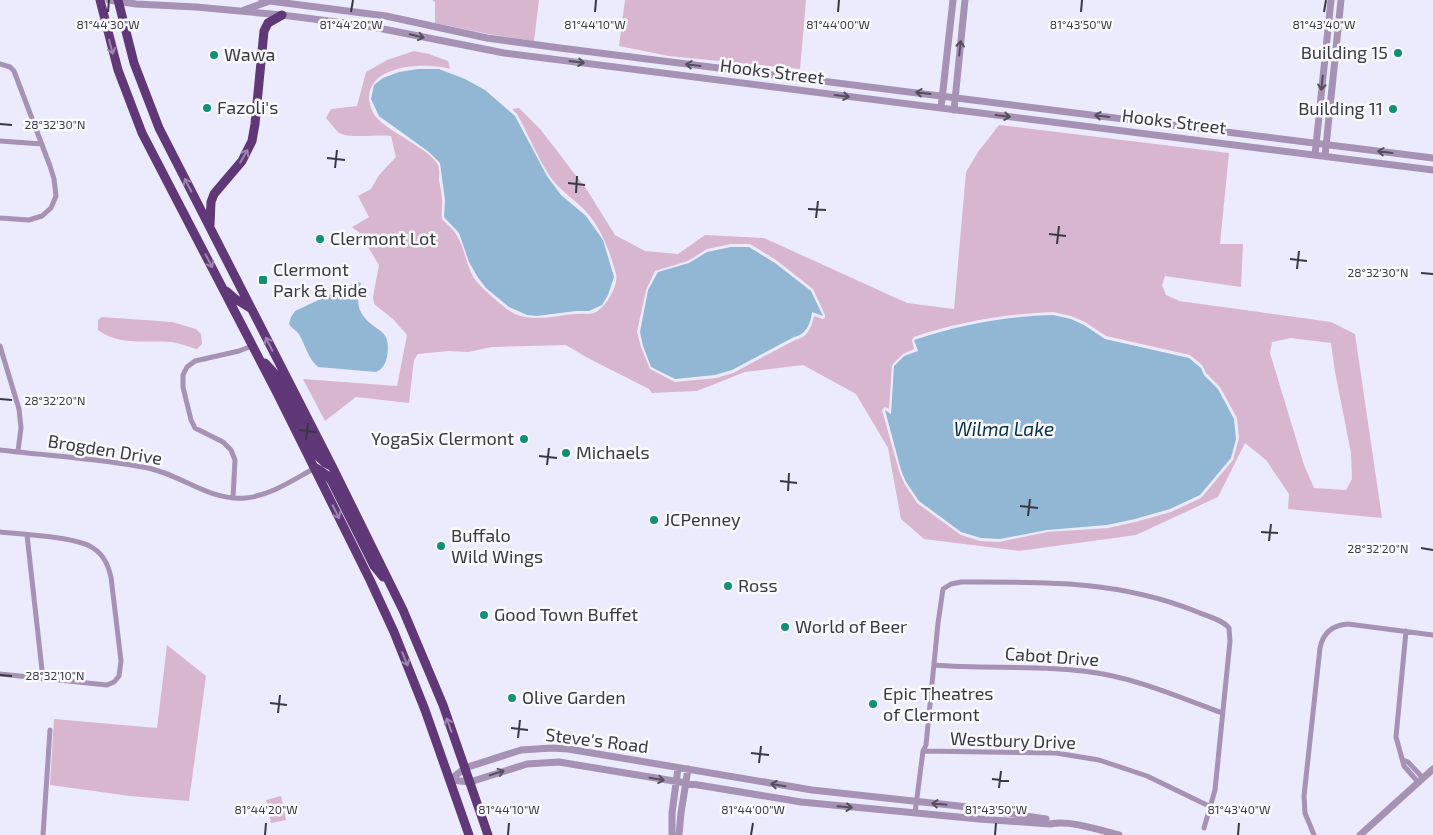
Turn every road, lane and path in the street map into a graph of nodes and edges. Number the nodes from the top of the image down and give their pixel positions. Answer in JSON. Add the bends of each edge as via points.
{"nodes":[{"id":1,"x":100,"y":0,"type":"edge"},
{"id":2,"x":953,"y":0,"type":"edge"},
{"id":3,"x":965,"y":0,"type":"edge"},
{"id":4,"x":1331,"y":0,"type":"edge"},
{"id":5,"x":1341,"y":0,"type":"edge"},
{"id":6,"x":115,"y":1,"type":"edge"},
{"id":7,"x":265,"y":1,"type":"edge"},
{"id":8,"x":233,"y":11,"type":"junction"},
{"id":9,"x":282,"y":15,"type":"junction"},
{"id":10,"x":1326,"y":50,"type":"junction"},
{"id":11,"x":1336,"y":51,"type":"junction"},
{"id":12,"x":0,"y":64,"type":"edge"},
{"id":13,"x":734,"y":70,"type":"junction"},
{"id":14,"x":732,"y":82,"type":"junction"},
{"id":15,"x":943,"y":95,"type":"junction"},
{"id":16,"x":955,"y":97,"type":"junction"},
{"id":17,"x":941,"y":108,"type":"junction"},
{"id":18,"x":954,"y":110,"type":"junction"},
{"id":19,"x":1167,"y":125,"type":"junction"},
{"id":20,"x":1166,"y":137,"type":"junction"},
{"id":21,"x":0,"y":141,"type":"edge"},
{"id":22,"x":1316,"y":143,"type":"junction"},
{"id":23,"x":42,"y":144,"type":"junction"},
{"id":24,"x":1326,"y":144,"type":"junction"},
{"id":25,"x":1315,"y":155,"type":"junction"},
{"id":26,"x":1325,"y":156,"type":"junction"},
{"id":27,"x":1433,"y":158,"type":"edge"},
{"id":28,"x":1433,"y":170,"type":"edge"},
{"id":29,"x":0,"y":218,"type":"edge"},
{"id":30,"x":210,"y":228,"type":"junction"},
{"id":31,"x":223,"y":289,"type":"junction"},
{"id":32,"x":251,"y":308,"type":"junction"},
{"id":33,"x":0,"y":346,"type":"edge"},
{"id":34,"x":253,"y":348,"type":"junction"},
{"id":35,"x":0,"y":450,"type":"edge"},
{"id":36,"x":18,"y":451,"type":"junction"},
{"id":37,"x":332,"y":466,"type":"junction"},
{"id":38,"x":315,"y":468,"type":"junction"},
{"id":39,"x":233,"y":498,"type":"junction"},
{"id":40,"x":0,"y":532,"type":"edge"},
{"id":41,"x":27,"y":535,"type":"junction"},
{"id":42,"x":396,"y":595,"type":"junction"},
{"id":43,"x":1406,"y":632,"type":"junction"},
{"id":44,"x":1433,"y":635,"type":"edge"},
{"id":45,"x":934,"y":665,"type":"junction"},
{"id":46,"x":0,"y":674,"type":"edge"},
{"id":47,"x":43,"y":679,"type":"junction"},
{"id":48,"x":1222,"y":713,"type":"junction"},
{"id":49,"x":50,"y":730,"type":"dead end"},
{"id":50,"x":923,"y":751,"type":"junction"},
{"id":51,"x":465,"y":768,"type":"junction"},
{"id":52,"x":678,"y":768,"type":"junction"},
{"id":53,"x":688,"y":769,"type":"junction"},
{"id":54,"x":1433,"y":769,"type":"edge"},
{"id":55,"x":450,"y":780,"type":"junction"},
{"id":56,"x":1421,"y":780,"type":"junction"},
{"id":57,"x":470,"y":782,"type":"junction"},
{"id":58,"x":676,"y":782,"type":"junction"},
{"id":59,"x":686,"y":784,"type":"junction"},
{"id":60,"x":916,"y":801,"type":"junction"},
{"id":61,"x":1211,"y":806,"type":"junction"},
{"id":62,"x":915,"y":813,"type":"junction"},
{"id":63,"x":1056,"y":823,"type":"junction"},
{"id":64,"x":1204,"y":828,"type":"dead end"},
{"id":65,"x":43,"y":835,"type":"edge"},
{"id":66,"x":469,"y":835,"type":"edge"},
{"id":67,"x":488,"y":835,"type":"edge"},
{"id":68,"x":672,"y":835,"type":"edge"},
{"id":69,"x":679,"y":835,"type":"edge"},
{"id":70,"x":1119,"y":835,"type":"edge"},
{"id":71,"x":1314,"y":835,"type":"edge"},
{"id":72,"x":1360,"y":835,"type":"edge"}],
"edges":[{"from":1,"to":31,"type":"highway","one_way":true,"via":[[116,64],[142,133]]},
{"from":2,"to":15,"type":"street"},
{"from":16,"to":3,"type":"street","one_way":true},
{"from":4,"to":10,"type":"street"},
{"from":5,"to":11,"type":"street"},
{"from":6,"to":8,"type":"street","name":"Hooks Street"},
{"from":30,"to":6,"type":"highway","one_way":true,"via":[[159,128],[139,80]]},
{"from":7,"to":8,"type":"street","via":[[245,10]]},
{"from":7,"to":9,"type":"street"},
{"from":13,"to":7,"type":"street","name":"Hooks Street","one_way":true,"via":[[487,38],[386,16]]},
{"from":8,"to":9,"type":"street","name":"Hooks Street"},
{"from":9,"to":14,"type":"street","name":"Hooks Street","one_way":true,"via":[[368,26],[504,53]]},
{"from":30,"to":9,"type":"highway","one_way":true,"via":[[209,211],[214,194],[242,161],[252,141],[266,26]]},
{"from":10,"to":11,"type":"street"},
{"from":10,"to":22,"type":"street","one_way":true},
{"from":11,"to":24,"type":"street"},
{"from":12,"to":23,"type":"street","via":[[14,71]]},
{"from":13,"to":14,"type":"street"},
{"from":15,"to":13,"type":"street","name":"Hooks Street","one_way":true},
{"from":14,"to":17,"type":"street","name":"Hooks Street","one_way":true},
{"from":15,"to":16,"type":"street","name":"Hooks Street"},
{"from":15,"to":17,"type":"street"},
{"from":16,"to":18,"type":"street"},
{"from":19,"to":16,"type":"street","name":"Hooks Street","one_way":true},
{"from":17,"to":18,"type":"street","name":"Hooks Street"},
{"from":18,"to":20,"type":"street","name":"Hooks Street","one_way":true},
{"from":19,"to":20,"type":"street"},
{"from":19,"to":22,"type":"street","name":"Hooks Street"},
{"from":20,"to":25,"type":"street","name":"Hooks Street"},
{"from":21,"to":23,"type":"street"},
{"from":22,"to":24,"type":"street","name":"Hooks Street"},
{"from":22,"to":25,"type":"street"},
{"from":23,"to":29,"type":"street","via":[[54,179],[55,202],[42,216],[29,220]]},
{"from":24,"to":26,"type":"street"},
{"from":27,"to":24,"type":"street","name":"Hooks Street","one_way":true},
{"from":25,"to":26,"type":"street","name":"Hooks Street"},
{"from":26,"to":28,"type":"street","name":"Hooks Street"},
{"from":30,"to":32,"type":"highway"},
{"from":31,"to":32,"type":"highway"},
{"from":31,"to":34,"type":"highway"},
{"from":37,"to":32,"type":"highway","one_way":true},
{"from":33,"to":36,"type":"street","via":[[19,409]]},
{"from":34,"to":37,"type":"highway","via":[[277,376],[318,456]]},
{"from":34,"to":38,"type":"highway"},
{"from":34,"to":39,"type":"street","via":[[195,361],[183,375],[195,428],[223,442],[231,450],[235,460]]},
{"from":35,"to":36,"type":"street","name":"Brogden Drive"},
{"from":36,"to":39,"type":"street","name":"Brogden Drive","via":[[146,468],[172,475],[211,494]]},
{"from":37,"to":42,"type":"highway"},
{"from":38,"to":39,"type":"street","name":"Brogden Drive","via":[[264,494]]},
{"from":38,"to":42,"type":"highway","via":[[332,482],[374,566]]},
{"from":38,"to":55,"type":"highway","one_way":true,"via":[[394,632]]},
{"from":40,"to":41,"type":"street"},
{"from":41,"to":47,"type":"street"},
{"from":41,"to":47,"type":"street","via":[[80,542],[99,553],[111,577],[122,661],[119,676],[110,685]]},
{"from":51,"to":42,"type":"highway","one_way":true,"via":[[421,649]]},
{"from":43,"to":44,"type":"street"},
{"from":43,"to":56,"type":"street","via":[[1397,745],[1403,760]]},
{"from":43,"to":71,"type":"street","via":[[1344,624],[1329,631],[1322,640],[1304,802]]},
{"from":45,"to":48,"type":"street","name":"Cabot Drive","via":[[1085,671],[1150,686]]},
{"from":45,"to":48,"type":"street","via":[[943,589],[951,584],[1044,582],[1127,590],[1177,604],[1227,625],[1231,632]]},
{"from":45,"to":50,"type":"street"},
{"from":46,"to":47,"type":"street"},
{"from":48,"to":61,"type":"street"},
{"from":49,"to":65,"type":"street"},
{"from":50,"to":60,"type":"street"},
{"from":50,"to":61,"type":"street","name":"Westbury Drive","via":[[1056,752],[1099,760],[1147,776]]},
{"from":51,"to":52,"type":"street","name":"Steve's Road","via":[[521,750],[552,748]]},
{"from":51,"to":55,"type":"street","name":"Steve's Road"},
{"from":51,"to":57,"type":"highway"},
{"from":52,"to":53,"type":"street","name":"Steve's Road"},
{"from":52,"to":58,"type":"street"},
{"from":53,"to":59,"type":"street"},
{"from":60,"to":53,"type":"street","name":"Steve's Road","one_way":true,"via":[[812,790]]},
{"from":54,"to":56,"type":"street"},
{"from":55,"to":57,"type":"street","name":"Steve's Road"},
{"from":55,"to":66,"type":"highway"},
{"from":56,"to":72,"type":"street"},
{"from":57,"to":58,"type":"street","name":"Steve's Road","one_way":true,"via":[[520,766],[546,762]]},
{"from":57,"to":67,"type":"highway"},
{"from":58,"to":59,"type":"street","name":"Steve's Road"},
{"from":58,"to":68,"type":"street"},
{"from":59,"to":62,"type":"street","name":"Steve's Road","one_way":true,"via":[[801,802]]},
{"from":59,"to":69,"type":"street"},
{"from":60,"to":62,"type":"street"},
{"from":63,"to":60,"type":"street","name":"Steve's Road","one_way":true},
{"from":61,"to":64,"type":"street"},
{"from":62,"to":63,"type":"street","name":"Steve's Road"},
{"from":63,"to":70,"type":"street","name":"Steve's Road"}]}
